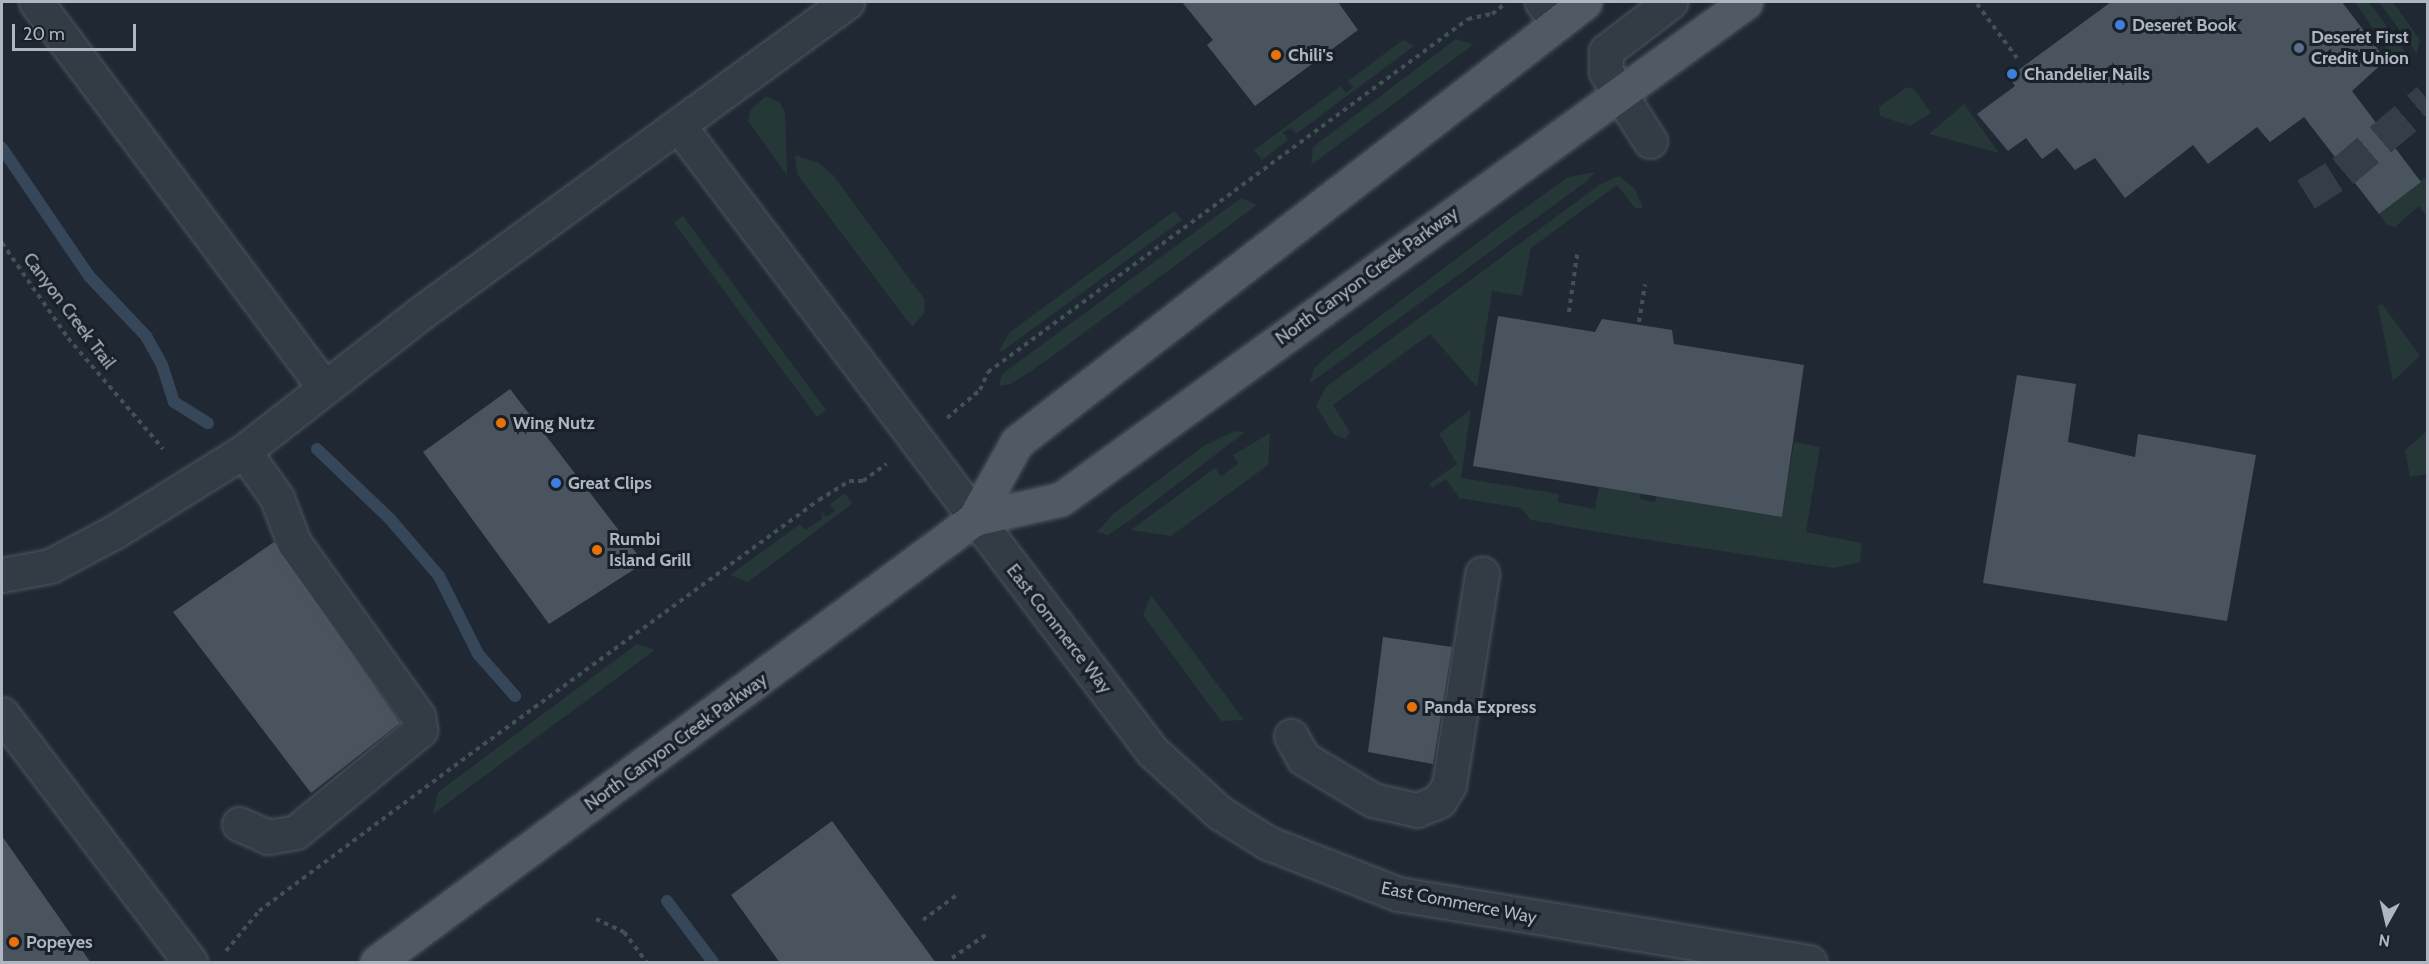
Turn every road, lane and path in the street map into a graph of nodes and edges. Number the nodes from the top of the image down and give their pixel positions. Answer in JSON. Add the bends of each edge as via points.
{"nodes":[{"id":1,"x":36,"y":2,"type":"edge"},
{"id":2,"x":847,"y":2,"type":"edge"},
{"id":3,"x":1508,"y":2,"type":"edge"},
{"id":4,"x":1585,"y":2,"type":"edge"},
{"id":5,"x":1670,"y":2,"type":"edge"},
{"id":6,"x":1746,"y":2,"type":"edge"},
{"id":7,"x":1977,"y":4,"type":"dead end"},
{"id":8,"x":1549,"y":12,"type":"edge"},
{"id":9,"x":2017,"y":58,"type":"dead end"},
{"id":10,"x":1617,"y":93,"type":"junction"},
{"id":11,"x":679,"y":126,"type":"junction"},
{"id":12,"x":1650,"y":141,"type":"dead end"},
{"id":13,"x":2,"y":243,"type":"edge"},
{"id":14,"x":1577,"y":255,"type":"dead end"},
{"id":15,"x":1645,"y":284,"type":"dead end"},
{"id":16,"x":1569,"y":312,"type":"dead end"},
{"id":17,"x":1639,"y":322,"type":"dead end"},
{"id":18,"x":323,"y":386,"type":"junction"},
{"id":19,"x":980,"y":390,"type":"dead end"},
{"id":20,"x":163,"y":449,"type":"dead end"},
{"id":21,"x":244,"y":451,"type":"junction"},
{"id":22,"x":863,"y":481,"type":"dead end"},
{"id":23,"x":974,"y":519,"type":"junction"},
{"id":24,"x":1482,"y":574,"type":"dead end"},
{"id":25,"x":2,"y":575,"type":"edge"},
{"id":26,"x":2,"y":714,"type":"edge"},
{"id":27,"x":1291,"y":736,"type":"dead end"},
{"id":28,"x":239,"y":824,"type":"dead end"},
{"id":29,"x":958,"y":894,"type":"dead end"},
{"id":30,"x":596,"y":919,"type":"dead end"},
{"id":31,"x":923,"y":920,"type":"dead end"},
{"id":32,"x":987,"y":934,"type":"dead end"},
{"id":33,"x":238,"y":940,"type":"dead end"},
{"id":34,"x":952,"y":958,"type":"dead end"},
{"id":35,"x":190,"y":963,"type":"edge"},
{"id":36,"x":377,"y":963,"type":"edge"},
{"id":37,"x":647,"y":963,"type":"edge"},
{"id":38,"x":1809,"y":963,"type":"edge"}],
"edges":[{"from":1,"to":18,"type":"street"},
{"from":2,"to":11,"type":"street"},
{"from":3,"to":19,"type":"path","via":[[1492,14],[1468,19],[988,372]]},
{"from":4,"to":8,"type":"main road","name":"North Canyon Creek Parkway"},
{"from":5,"to":10,"type":"street","via":[[1606,51],[1606,72]]},
{"from":6,"to":10,"type":"main road","name":"North Canyon Creek Parkway"},
{"from":7,"to":9,"type":"path"},
{"from":8,"to":23,"type":"main road","name":"North Canyon Creek Parkway","via":[[1017,442]]},
{"from":10,"to":12,"type":"street"},
{"from":10,"to":23,"type":"main road","name":"North Canyon Creek Parkway","via":[[1061,499]]},
{"from":11,"to":18,"type":"street"},
{"from":11,"to":23,"type":"street","name":"East Commerce Way"},
{"from":13,"to":20,"type":"path","name":"Canyon Creek Trail","via":[[68,338]]},
{"from":14,"to":16,"type":"path"},
{"from":15,"to":17,"type":"path"},
{"from":18,"to":21,"type":"street"},
{"from":21,"to":25,"type":"street","via":[[61,560]]},
{"from":21,"to":28,"type":"street","via":[[277,498],[294,543],[418,716],[420,730],[296,831],[268,837]]},
{"from":22,"to":33,"type":"path","via":[[849,481],[819,500],[476,750],[259,911],[245,923]]},
{"from":23,"to":36,"type":"main road","name":"North Canyon Creek Parkway"},
{"from":23,"to":38,"type":"street","name":"East Commerce Way","via":[[1152,751],[1220,813],[1268,843],[1398,894]]},
{"from":24,"to":27,"type":"street","via":[[1449,785],[1439,801],[1417,810],[1373,800],[1303,758]]},
{"from":26,"to":35,"type":"street"},
{"from":29,"to":31,"type":"path"},
{"from":30,"to":37,"type":"path","via":[[624,932]]},
{"from":32,"to":34,"type":"path"}]}
